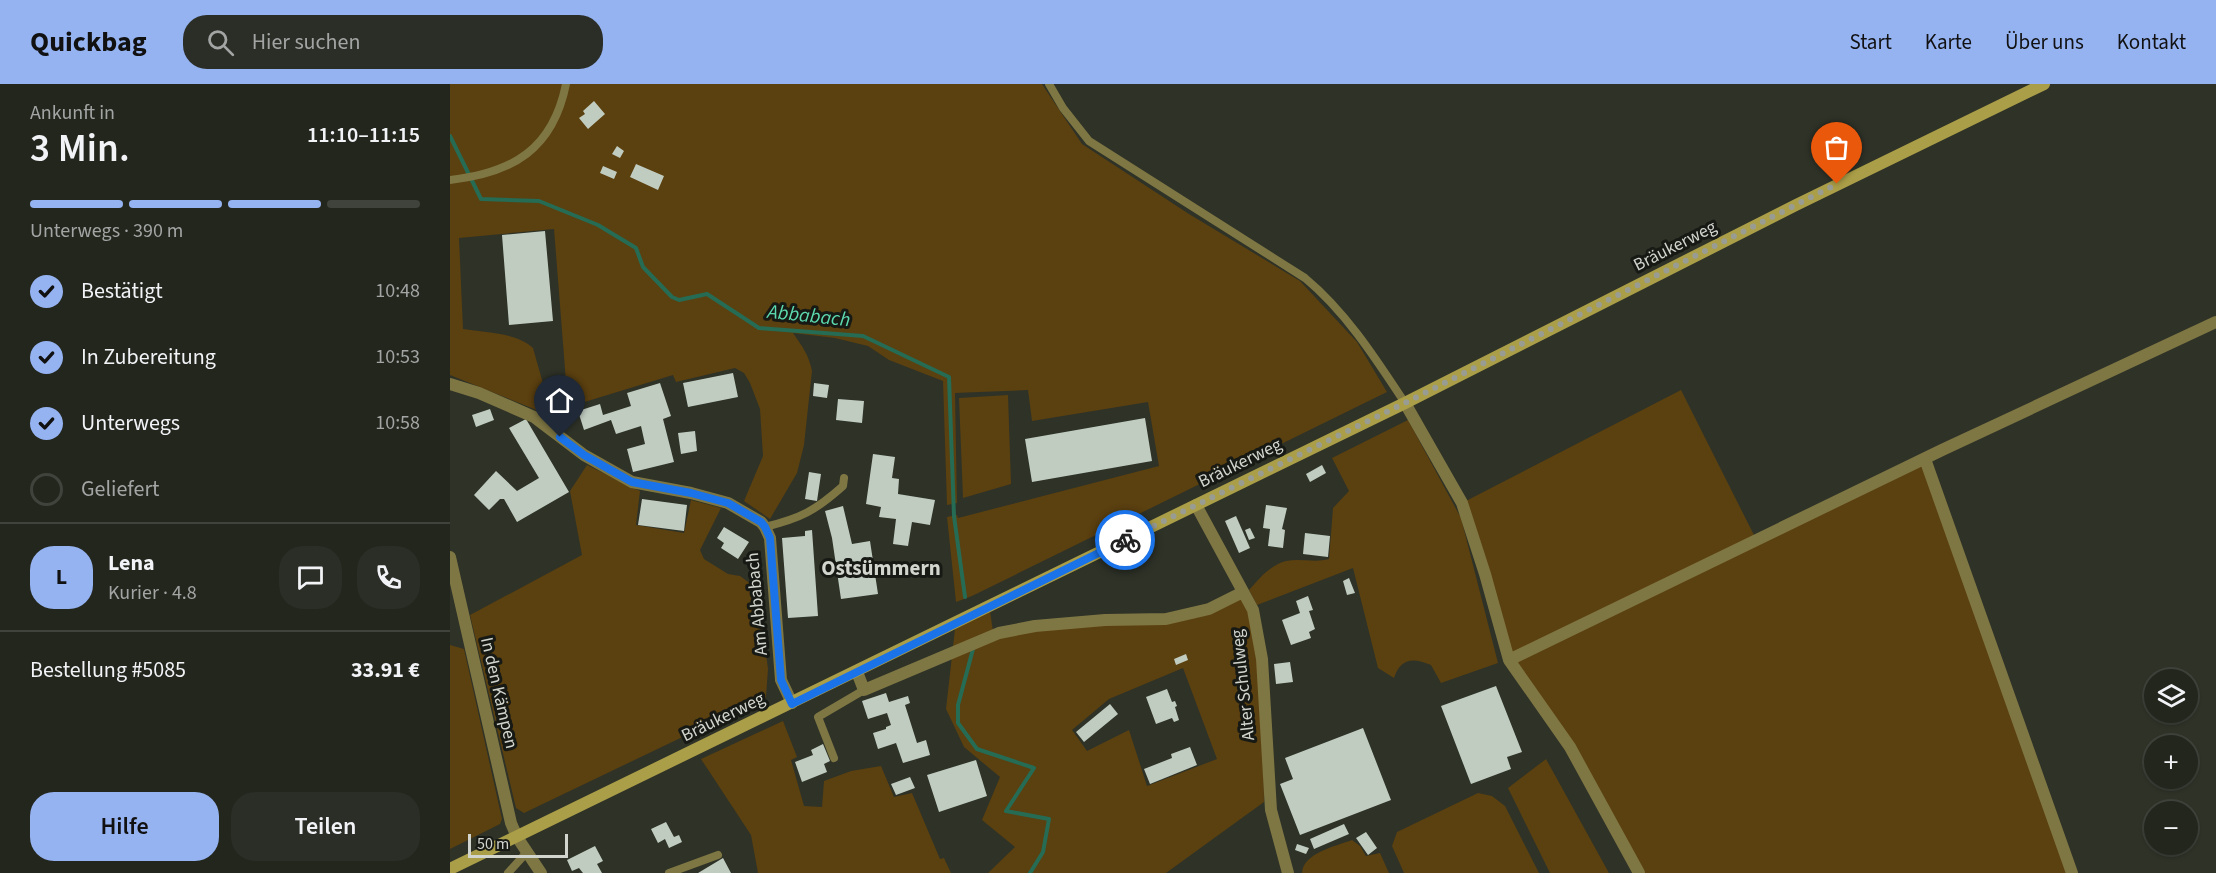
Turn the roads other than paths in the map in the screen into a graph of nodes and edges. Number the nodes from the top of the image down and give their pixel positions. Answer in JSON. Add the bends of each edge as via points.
{"nodes":[{"id":1,"x":566,"y":84,"type":"edge"},
{"id":2,"x":1049,"y":84,"type":"edge"},
{"id":3,"x":2044,"y":84,"type":"edge"},
{"id":4,"x":450,"y":180,"type":"edge"},
{"id":5,"x":2216,"y":322,"type":"edge"},
{"id":6,"x":450,"y":384,"type":"edge"},
{"id":7,"x":1405,"y":403,"type":"junction"},
{"id":8,"x":1925,"y":459,"type":"junction"},
{"id":9,"x":843,"y":478,"type":"dead end"},
{"id":10,"x":1196,"y":505,"type":"junction"},
{"id":11,"x":765,"y":527,"type":"junction"},
{"id":12,"x":450,"y":557,"type":"edge"},
{"id":13,"x":1243,"y":592,"type":"junction"},
{"id":14,"x":1509,"y":660,"type":"junction"},
{"id":15,"x":857,"y":672,"type":"junction"},
{"id":16,"x":864,"y":690,"type":"junction"},
{"id":17,"x":792,"y":704,"type":"junction"},
{"id":18,"x":834,"y":758,"type":"dead end"},
{"id":19,"x":517,"y":837,"type":"junction"},
{"id":20,"x":527,"y":852,"type":"junction"},
{"id":21,"x":718,"y":855,"type":"dead end"},
{"id":22,"x":450,"y":870,"type":"edge"},
{"id":23,"x":508,"y":873,"type":"edge"},
{"id":24,"x":541,"y":873,"type":"edge"},
{"id":25,"x":669,"y":873,"type":"edge"},
{"id":26,"x":1288,"y":873,"type":"edge"},
{"id":27,"x":1639,"y":873,"type":"edge"},
{"id":28,"x":2072,"y":873,"type":"edge"}],
"edges":[{"from":1,"to":4,"type":"lane","via":[[550,128],[526,156],[500,169]]},
{"from":2,"to":7,"type":"lane","via":[[1089,141],[1305,278],[1326,296],[1380,364]]},
{"from":3,"to":7,"type":"main road","name":"Bräukerweg"},
{"from":5,"to":8,"type":"street"},
{"from":6,"to":11,"type":"street","name":"Am Abbabach","via":[[534,417],[584,455],[632,482],[728,503]]},
{"from":7,"to":10,"type":"main road","name":"Bräukerweg"},
{"from":7,"to":14,"type":"street","via":[[1462,503]]},
{"from":8,"to":14,"type":"street"},
{"from":8,"to":28,"type":"street"},
{"from":9,"to":11,"type":"lane","via":[[843,486],[814,510]]},
{"from":10,"to":13,"type":"street","name":"Alter Schulweg"},
{"from":10,"to":15,"type":"main road","name":"Bräukerweg"},
{"from":11,"to":17,"type":"street","name":"Am Abbabach","via":[[770,538],[781,680]]},
{"from":12,"to":19,"type":"street","name":"In den Kämpen"},
{"from":13,"to":16,"type":"street","via":[[1209,609],[1166,619],[1105,620],[999,633]]},
{"from":13,"to":26,"type":"street","name":"Alter Schulweg","via":[[1253,610],[1262,660],[1271,810]]},
{"from":14,"to":27,"type":"street","via":[[1570,747]]},
{"from":15,"to":16,"type":"street"},
{"from":15,"to":17,"type":"main road","name":"Bräukerweg"},
{"from":16,"to":18,"type":"lane","via":[[818,717]]},
{"from":17,"to":19,"type":"main road","name":"Bräukerweg"},
{"from":19,"to":20,"type":"street","name":"In den Kämpen"},
{"from":19,"to":22,"type":"main road","name":"Bräukerweg"},
{"from":20,"to":23,"type":"lane"},
{"from":20,"to":24,"type":"street","name":"In den Kämpen"},
{"from":21,"to":25,"type":"lane"}]}
